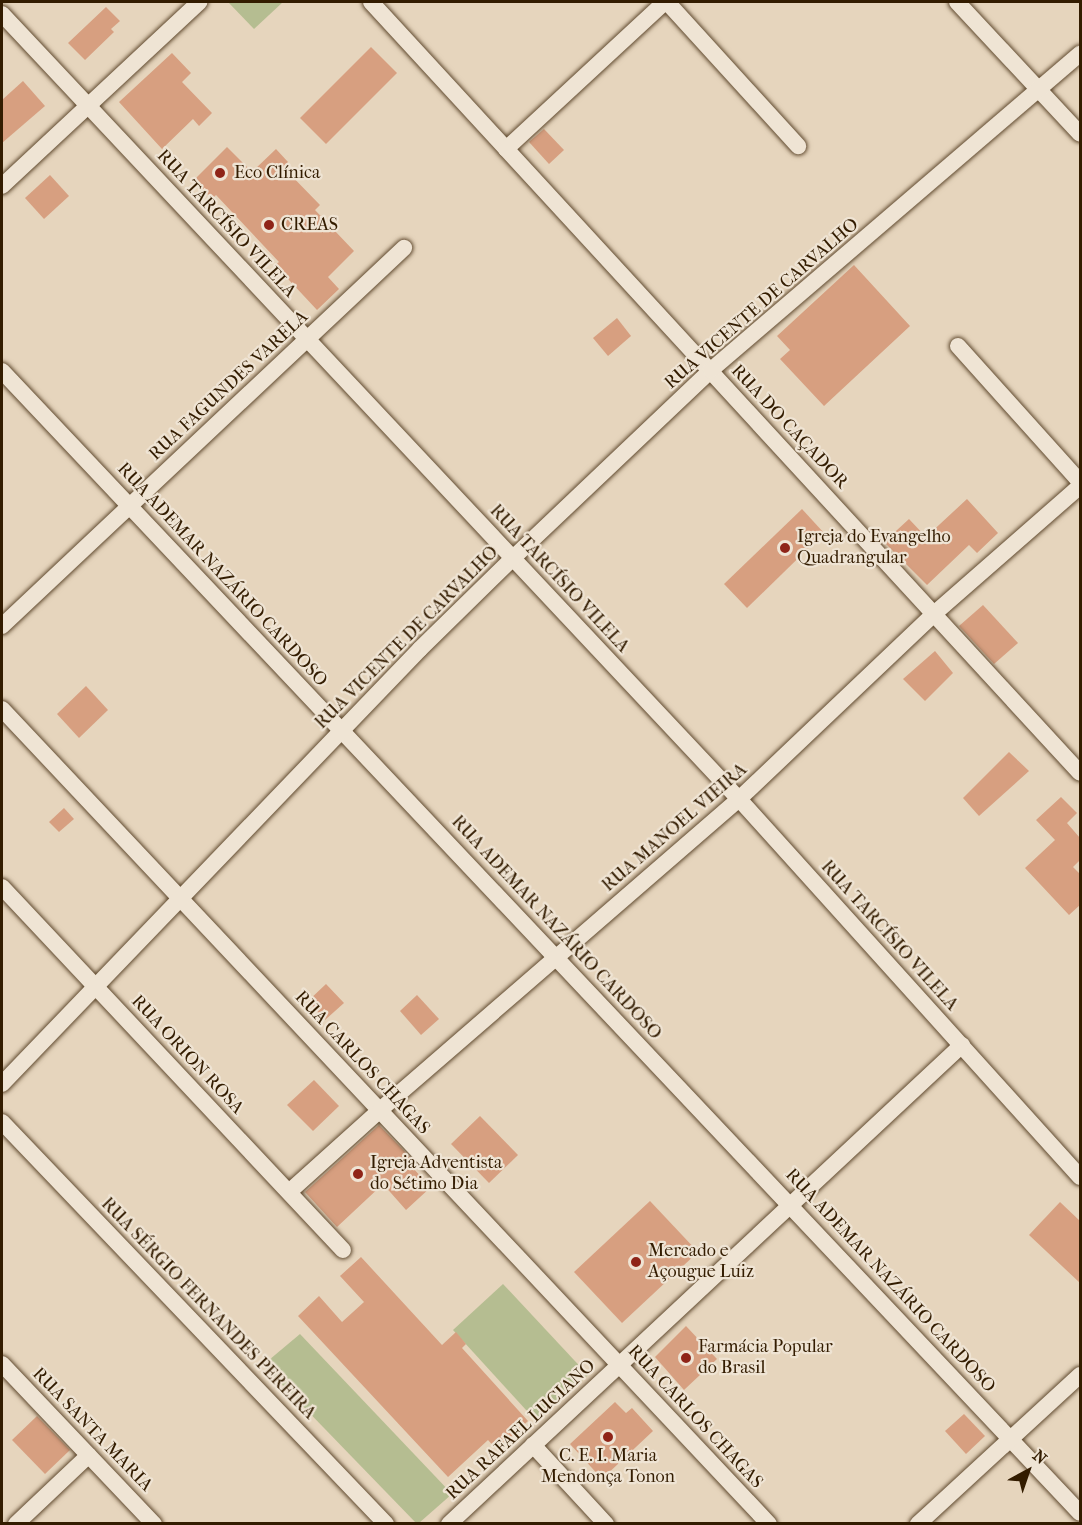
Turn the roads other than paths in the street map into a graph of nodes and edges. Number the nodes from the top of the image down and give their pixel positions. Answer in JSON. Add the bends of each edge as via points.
{"nodes":[{"id":1,"x":199,"y":2,"type":"edge"},
{"id":2,"x":370,"y":2,"type":"edge"},
{"id":3,"x":666,"y":2,"type":"edge"},
{"id":4,"x":957,"y":2,"type":"edge"},
{"id":5,"x":2,"y":14,"type":"edge"},
{"id":6,"x":1080,"y":54,"type":"edge"},
{"id":7,"x":1040,"y":91,"type":"junction"},
{"id":8,"x":87,"y":105,"type":"junction"},
{"id":9,"x":1080,"y":134,"type":"edge"},
{"id":10,"x":798,"y":146,"type":"dead end"},
{"id":11,"x":506,"y":149,"type":"junction"},
{"id":12,"x":2,"y":186,"type":"edge"},
{"id":13,"x":404,"y":248,"type":"dead end"},
{"id":14,"x":307,"y":339,"type":"junction"},
{"id":15,"x":958,"y":346,"type":"dead end"},
{"id":16,"x":711,"y":370,"type":"junction"},
{"id":17,"x":2,"y":371,"type":"edge"},
{"id":18,"x":1080,"y":484,"type":"edge"},
{"id":19,"x":130,"y":506,"type":"junction"},
{"id":20,"x":513,"y":558,"type":"junction"},
{"id":21,"x":935,"y":613,"type":"junction"},
{"id":22,"x":2,"y":626,"type":"edge"},
{"id":23,"x":2,"y":709,"type":"edge"},
{"id":24,"x":342,"y":731,"type":"junction"},
{"id":25,"x":1080,"y":773,"type":"edge"},
{"id":26,"x":739,"y":799,"type":"junction"},
{"id":27,"x":2,"y":887,"type":"edge"},
{"id":28,"x":180,"y":898,"type":"junction"},
{"id":29,"x":556,"y":957,"type":"junction"},
{"id":30,"x":95,"y":987,"type":"junction"},
{"id":31,"x":962,"y":1045,"type":"junction"},
{"id":32,"x":2,"y":1084,"type":"edge"},
{"id":33,"x":380,"y":1110,"type":"junction"},
{"id":34,"x":2,"y":1122,"type":"edge"},
{"id":35,"x":1080,"y":1177,"type":"edge"},
{"id":36,"x":289,"y":1192,"type":"junction"},
{"id":37,"x":791,"y":1204,"type":"junction"},
{"id":38,"x":343,"y":1250,"type":"dead end"},
{"id":39,"x":2,"y":1364,"type":"edge"},
{"id":40,"x":619,"y":1365,"type":"junction"},
{"id":41,"x":1080,"y":1375,"type":"edge"},
{"id":42,"x":1011,"y":1438,"type":"junction"},
{"id":43,"x":533,"y":1445,"type":"junction"},
{"id":44,"x":89,"y":1455,"type":"junction"},
{"id":45,"x":1080,"y":1513,"type":"edge"},
{"id":46,"x":16,"y":1524,"type":"edge"},
{"id":47,"x":154,"y":1524,"type":"edge"},
{"id":48,"x":386,"y":1524,"type":"edge"},
{"id":49,"x":448,"y":1524,"type":"edge"},
{"id":50,"x":606,"y":1524,"type":"edge"},
{"id":51,"x":769,"y":1524,"type":"edge"},
{"id":52,"x":918,"y":1524,"type":"edge"}],
"edges":[{"from":1,"to":8,"type":"street"},
{"from":2,"to":11,"type":"street","name":"RUA DO CAÇADOR"},
{"from":3,"to":10,"type":"street"},
{"from":3,"to":11,"type":"street"},
{"from":4,"to":7,"type":"street"},
{"from":5,"to":8,"type":"street","name":"RUA TARCÍSIO VILELA"},
{"from":6,"to":7,"type":"street","name":"RUA VICENTE DE CARVALHO"},
{"from":7,"to":9,"type":"street"},
{"from":7,"to":16,"type":"street","name":"RUA VICENTE DE CARVALHO"},
{"from":8,"to":12,"type":"street"},
{"from":8,"to":14,"type":"street","name":"RUA TARCÍSIO VILELA"},
{"from":11,"to":16,"type":"street","name":"RUA DO CAÇADOR"},
{"from":13,"to":14,"type":"street","name":"RUA FAGUNDES VARELA"},
{"from":14,"to":19,"type":"street","name":"RUA FAGUNDES VARELA"},
{"from":14,"to":20,"type":"street","name":"RUA TARCÍSIO VILELA"},
{"from":15,"to":18,"type":"street"},
{"from":16,"to":20,"type":"street","name":"RUA VICENTE DE CARVALHO"},
{"from":16,"to":21,"type":"street","name":"RUA DO CAÇADOR"},
{"from":17,"to":19,"type":"street","name":"RUA ADEMAR NAZÁRIO CARDOSO"},
{"from":18,"to":21,"type":"street","name":"RUA MANOEL VIEIRA"},
{"from":19,"to":22,"type":"street","name":"RUA FAGUNDES VARELA"},
{"from":19,"to":24,"type":"street","name":"RUA ADEMAR NAZÁRIO CARDOSO"},
{"from":20,"to":24,"type":"street","name":"RUA VICENTE DE CARVALHO"},
{"from":20,"to":26,"type":"street","name":"RUA TARCÍSIO VILELA"},
{"from":21,"to":25,"type":"street","name":"RUA DO CAÇADOR"},
{"from":21,"to":26,"type":"street","name":"RUA MANOEL VIEIRA"},
{"from":23,"to":28,"type":"street","name":"RUA CARLOS CHAGAS"},
{"from":24,"to":28,"type":"street","name":"RUA VICENTE DE CARVALHO"},
{"from":24,"to":29,"type":"street","name":"RUA ADEMAR NAZÁRIO CARDOSO"},
{"from":26,"to":29,"type":"street","name":"RUA MANOEL VIEIRA"},
{"from":26,"to":31,"type":"street","name":"RUA TARCÍSIO VILELA"},
{"from":27,"to":30,"type":"street","name":"RUA ORION ROSA"},
{"from":28,"to":30,"type":"street","name":"RUA VICENTE DE CARVALHO"},
{"from":28,"to":33,"type":"street","name":"RUA CARLOS CHAGAS"},
{"from":29,"to":33,"type":"street","name":"RUA MANOEL VIEIRA"},
{"from":29,"to":37,"type":"street","name":"RUA ADEMAR NAZÁRIO CARDOSO"},
{"from":30,"to":32,"type":"street","name":"RUA VICENTE DE CARVALHO"},
{"from":30,"to":36,"type":"street","name":"RUA ORION ROSA"},
{"from":31,"to":35,"type":"street","name":"RUA TARCÍSIO VILELA"},
{"from":31,"to":37,"type":"street","name":"RUA RAFAEL LUCIANO"},
{"from":33,"to":36,"type":"street","name":"RUA MANOEL VIEIRA"},
{"from":33,"to":40,"type":"street","name":"RUA CARLOS CHAGAS"},
{"from":34,"to":48,"type":"street","name":"RUA SÉRGIO FERNANDES PEREIRA"},
{"from":36,"to":38,"type":"street","name":"RUA ORION ROSA"},
{"from":37,"to":40,"type":"street","name":"RUA RAFAEL LUCIANO"},
{"from":37,"to":42,"type":"street","name":"RUA ADEMAR NAZÁRIO CARDOSO"},
{"from":39,"to":44,"type":"street","name":"RUA SANTA MARIA"},
{"from":40,"to":43,"type":"street","name":"RUA RAFAEL LUCIANO"},
{"from":40,"to":51,"type":"street","name":"RUA CARLOS CHAGAS"},
{"from":41,"to":42,"type":"street"},
{"from":42,"to":45,"type":"street","name":"RUA ADEMAR NAZÁRIO CARDOSO"},
{"from":42,"to":52,"type":"street"},
{"from":43,"to":49,"type":"street","name":"RUA RAFAEL LUCIANO"},
{"from":43,"to":50,"type":"street"},
{"from":44,"to":46,"type":"street"},
{"from":44,"to":47,"type":"street","name":"RUA SANTA MARIA"}]}
